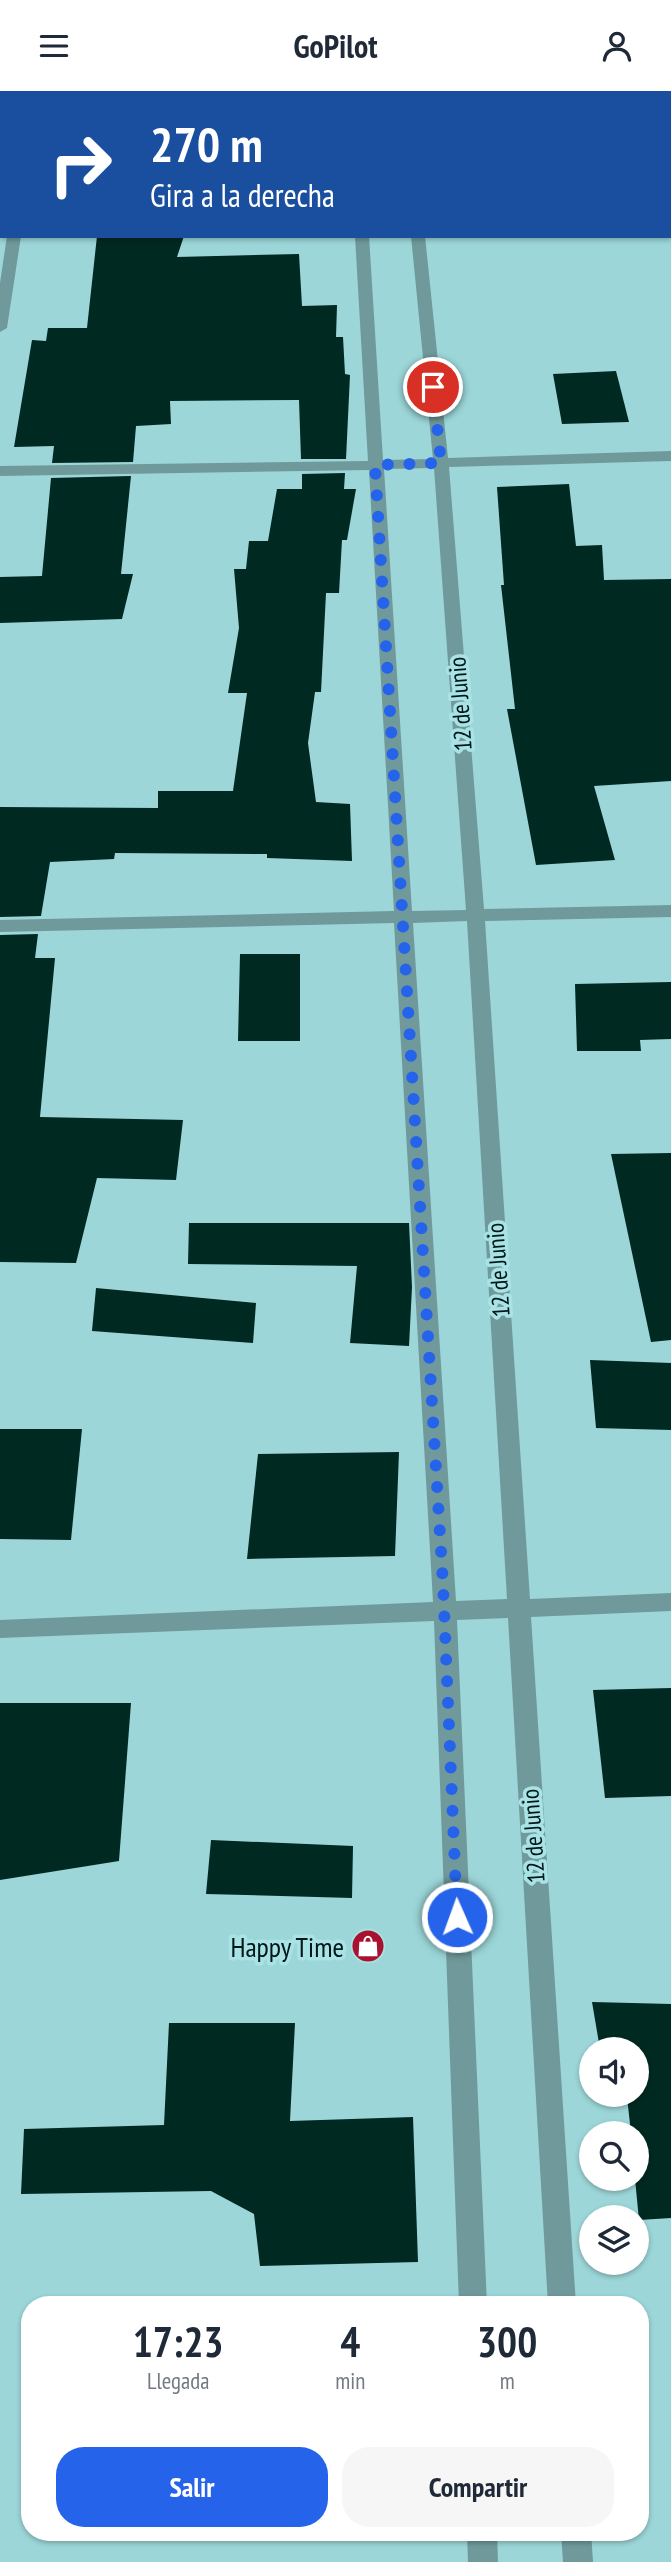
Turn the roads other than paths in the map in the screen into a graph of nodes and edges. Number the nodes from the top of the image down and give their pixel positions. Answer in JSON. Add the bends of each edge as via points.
{"nodes":[{"id":1,"x":14,"y":238,"type":"edge"},
{"id":2,"x":362,"y":238,"type":"edge"},
{"id":3,"x":418,"y":238,"type":"edge"},
{"id":4,"x":0,"y":328,"type":"edge"},
{"id":5,"x":671,"y":456,"type":"edge"},
{"id":6,"x":441,"y":463,"type":"junction"},
{"id":7,"x":375,"y":465,"type":"junction"},
{"id":8,"x":0,"y":471,"type":"edge"},
{"id":9,"x":671,"y":911,"type":"edge"},
{"id":10,"x":404,"y":915,"type":"junction"},
{"id":11,"x":476,"y":917,"type":"junction"},
{"id":12,"x":0,"y":926,"type":"edge"},
{"id":13,"x":671,"y":1602,"type":"edge"},
{"id":14,"x":519,"y":1610,"type":"junction"},
{"id":15,"x":445,"y":1612,"type":"junction"},
{"id":16,"x":0,"y":1629,"type":"edge"},
{"id":17,"x":473,"y":2296,"type":"edge"},
{"id":18,"x":561,"y":2296,"type":"edge"},
{"id":19,"x":482,"y":2541,"type":"edge"},
{"id":20,"x":577,"y":2541,"type":"edge"},
{"id":21,"x":483,"y":2562,"type":"edge"},
{"id":22,"x":578,"y":2562,"type":"edge"}],
"edges":[{"from":1,"to":4,"type":"street"},
{"from":2,"to":7,"type":"street"},
{"from":3,"to":6,"type":"street","name":"12 de Junio"},
{"from":5,"to":6,"type":"street"},
{"from":6,"to":7,"type":"street"},
{"from":6,"to":11,"type":"street","name":"12 de Junio"},
{"from":7,"to":8,"type":"street"},
{"from":7,"to":10,"type":"street"},
{"from":9,"to":11,"type":"street"},
{"from":10,"to":11,"type":"street"},
{"from":10,"to":12,"type":"street"},
{"from":10,"to":15,"type":"street"},
{"from":11,"to":14,"type":"street","name":"12 de Junio"},
{"from":13,"to":14,"type":"street"},
{"from":14,"to":15,"type":"street"},
{"from":14,"to":18,"type":"street","name":"12 de Junio"},
{"from":15,"to":16,"type":"street"},
{"from":15,"to":17,"type":"street"},
{"from":19,"to":21,"type":"street"},
{"from":20,"to":22,"type":"street"}]}
